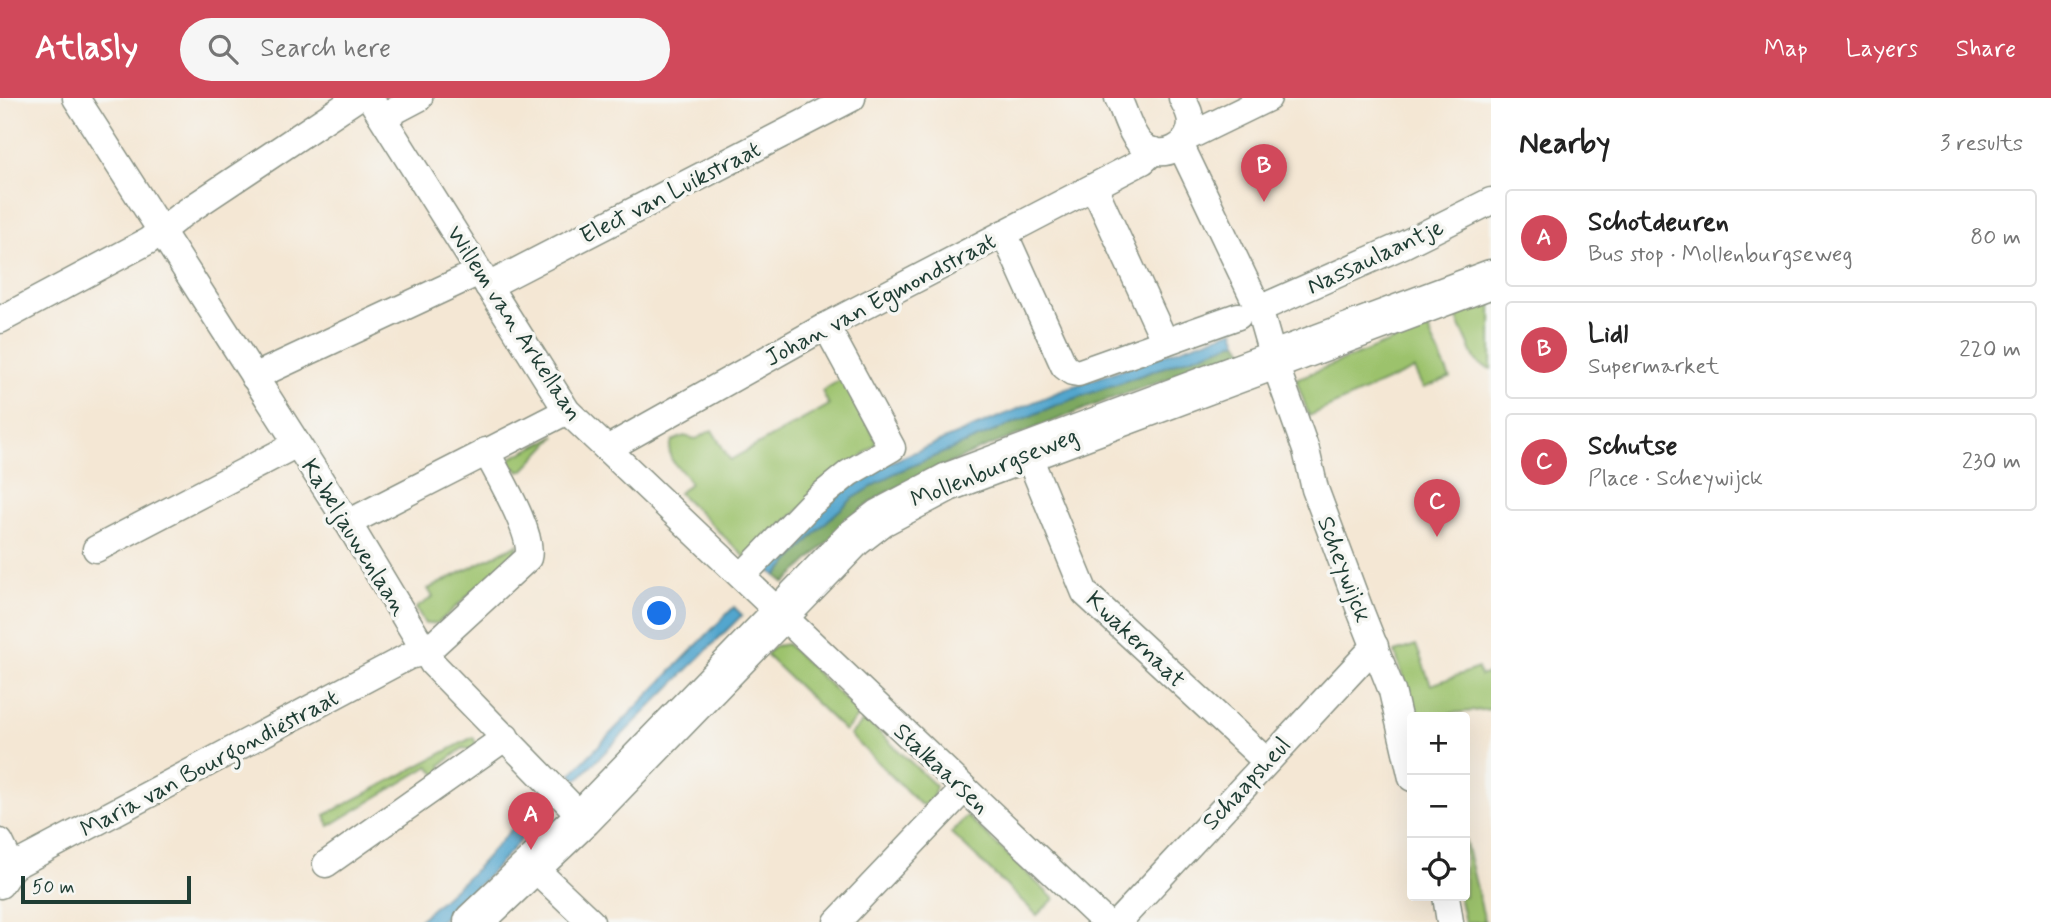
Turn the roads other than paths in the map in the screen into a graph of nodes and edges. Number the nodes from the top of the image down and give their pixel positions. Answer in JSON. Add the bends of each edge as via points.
{"nodes":[{"id":1,"x":76,"y":98,"type":"edge"},
{"id":2,"x":357,"y":98,"type":"edge"},
{"id":3,"x":419,"y":98,"type":"edge"},
{"id":4,"x":852,"y":98,"type":"edge"},
{"id":5,"x":1118,"y":98,"type":"edge"},
{"id":6,"x":1268,"y":98,"type":"edge"},
{"id":7,"x":1185,"y":103,"type":"edge"},
{"id":8,"x":376,"y":107,"type":"edge"},
{"id":9,"x":1184,"y":141,"type":"junction"},
{"id":10,"x":1154,"y":151,"type":"junction"},
{"id":11,"x":1094,"y":187,"type":"junction"},
{"id":12,"x":1491,"y":201,"type":"edge"},
{"id":13,"x":162,"y":230,"type":"junction"},
{"id":14,"x":1004,"y":233,"type":"junction"},
{"id":15,"x":484,"y":279,"type":"junction"},
{"id":16,"x":1491,"y":279,"type":"edge"},
{"id":17,"x":1248,"y":313,"type":"junction"},
{"id":18,"x":0,"y":320,"type":"edge"},
{"id":19,"x":826,"y":326,"type":"junction"},
{"id":20,"x":1165,"y":342,"type":"junction"},
{"id":21,"x":1273,"y":360,"type":"junction"},
{"id":22,"x":254,"y":377,"type":"junction"},
{"id":23,"x":567,"y":411,"type":"junction"},
{"id":24,"x":297,"y":444,"type":"junction"},
{"id":25,"x":607,"y":449,"type":"junction"},
{"id":26,"x":486,"y":452,"type":"junction"},
{"id":27,"x":1027,"y":452,"type":"junction"},
{"id":28,"x":348,"y":523,"type":"junction"},
{"id":29,"x":96,"y":549,"type":"dead end"},
{"id":30,"x":742,"y":576,"type":"junction"},
{"id":31,"x":779,"y":613,"type":"junction"},
{"id":32,"x":1375,"y":646,"type":"junction"},
{"id":33,"x":426,"y":652,"type":"junction"},
{"id":34,"x":506,"y":737,"type":"junction"},
{"id":35,"x":1266,"y":761,"type":"junction"},
{"id":36,"x":1411,"y":775,"type":"edge"},
{"id":37,"x":964,"y":789,"type":"junction"},
{"id":38,"x":583,"y":818,"type":"junction"},
{"id":39,"x":0,"y":842,"type":"edge"},
{"id":40,"x":326,"y":864,"type":"dead end"},
{"id":41,"x":532,"y":866,"type":"junction"},
{"id":42,"x":6,"y":876,"type":"edge"},
{"id":43,"x":1447,"y":901,"type":"edge"},
{"id":44,"x":473,"y":922,"type":"edge"},
{"id":45,"x":591,"y":922,"type":"edge"},
{"id":46,"x":837,"y":922,"type":"edge"},
{"id":47,"x":1105,"y":922,"type":"edge"},
{"id":48,"x":1118,"y":922,"type":"edge"},
{"id":49,"x":1450,"y":922,"type":"edge"}],
"edges":[{"from":1,"to":13,"type":"street","name":"Kabeljauwenlaan"},
{"from":2,"to":13,"type":"street"},
{"from":3,"to":8,"type":"street"},
{"from":4,"to":15,"type":"street","name":"Elect van Luikstraat"},
{"from":5,"to":10,"type":"street","via":[[1140,142]]},
{"from":6,"to":9,"type":"street"},
{"from":7,"to":9,"type":"street","via":[[1191,122]]},
{"from":8,"to":15,"type":"street","name":"Willem van Arkellaan"},
{"from":9,"to":10,"type":"street","via":[[1166,152]]},
{"from":9,"to":17,"type":"street","name":"Scheywijck"},
{"from":10,"to":11,"type":"street","name":"Johan van Egmondstraat"},
{"from":11,"to":14,"type":"street","name":"Johan van Egmondstraat"},
{"from":11,"to":20,"type":"street"},
{"from":12,"to":17,"type":"street","name":"Nassaulaantje","via":[[1403,246]]},
{"from":13,"to":18,"type":"street"},
{"from":13,"to":22,"type":"street","name":"Kabeljauwenlaan"},
{"from":14,"to":19,"type":"street","name":"Johan van Egmondstraat"},
{"from":14,"to":20,"type":"street","name":"Nassaulaantje","via":[[1064,366],[1072,372]]},
{"from":15,"to":22,"type":"street","name":"Elect van Luikstraat"},
{"from":15,"to":23,"type":"street","name":"Willem van Arkellaan"},
{"from":16,"to":21,"type":"street","name":"Mollenburgseweg"},
{"from":17,"to":20,"type":"street","name":"Nassaulaantje"},
{"from":17,"to":21,"type":"street","name":"Scheywijck"},
{"from":19,"to":25,"type":"street","name":"Johan van Egmondstraat"},
{"from":19,"to":30,"type":"street","via":[[892,448],[849,473],[811,504]]},
{"from":21,"to":27,"type":"street","name":"Mollenburgseweg"},
{"from":21,"to":32,"type":"street","name":"Scheywijck","via":[[1306,450],[1315,489]]},
{"from":22,"to":24,"type":"street","name":"Kabeljauwenlaan"},
{"from":23,"to":25,"type":"street","name":"Willem van Arkellaan"},
{"from":23,"to":26,"type":"street"},
{"from":24,"to":28,"type":"street","name":"Kabeljauwenlaan"},
{"from":24,"to":29,"type":"street"},
{"from":25,"to":30,"type":"street","name":"Willem van Arkellaan"},
{"from":26,"to":28,"type":"street"},
{"from":26,"to":33,"type":"street","via":[[526,532],[528,558]]},
{"from":27,"to":31,"type":"street","name":"Mollenburgseweg","via":[[948,482],[880,518]]},
{"from":27,"to":35,"type":"street","name":"Kwakernaat","via":[[1085,593]]},
{"from":28,"to":33,"type":"street","name":"Kabeljauwenlaan"},
{"from":30,"to":31,"type":"street","name":"Willem van Arkellaan"},
{"from":31,"to":37,"type":"street","name":"Stalkaarsen"},
{"from":31,"to":38,"type":"street","name":"Mollenburgseweg"},
{"from":32,"to":35,"type":"street","name":"Schaapsheul"},
{"from":32,"to":36,"type":"street","name":"Scheywijck","via":[[1392,691]]},
{"from":33,"to":34,"type":"street","name":"Kabeljauwenlaan"},
{"from":33,"to":42,"type":"street","name":"Maria van Bourgondiëstraat","via":[[409,656]]},
{"from":34,"to":38,"type":"street","name":"Kabeljauwenlaan"},
{"from":34,"to":40,"type":"street"},
{"from":35,"to":48,"type":"street","name":"Schaapsheul"},
{"from":37,"to":46,"type":"street"},
{"from":37,"to":47,"type":"street","name":"Stalkaarsen"},
{"from":38,"to":41,"type":"street","name":"Mollenburgseweg"},
{"from":39,"to":42,"type":"street"},
{"from":41,"to":44,"type":"street","name":"Mollenburgseweg"},
{"from":41,"to":45,"type":"street"},
{"from":43,"to":49,"type":"street"}]}
